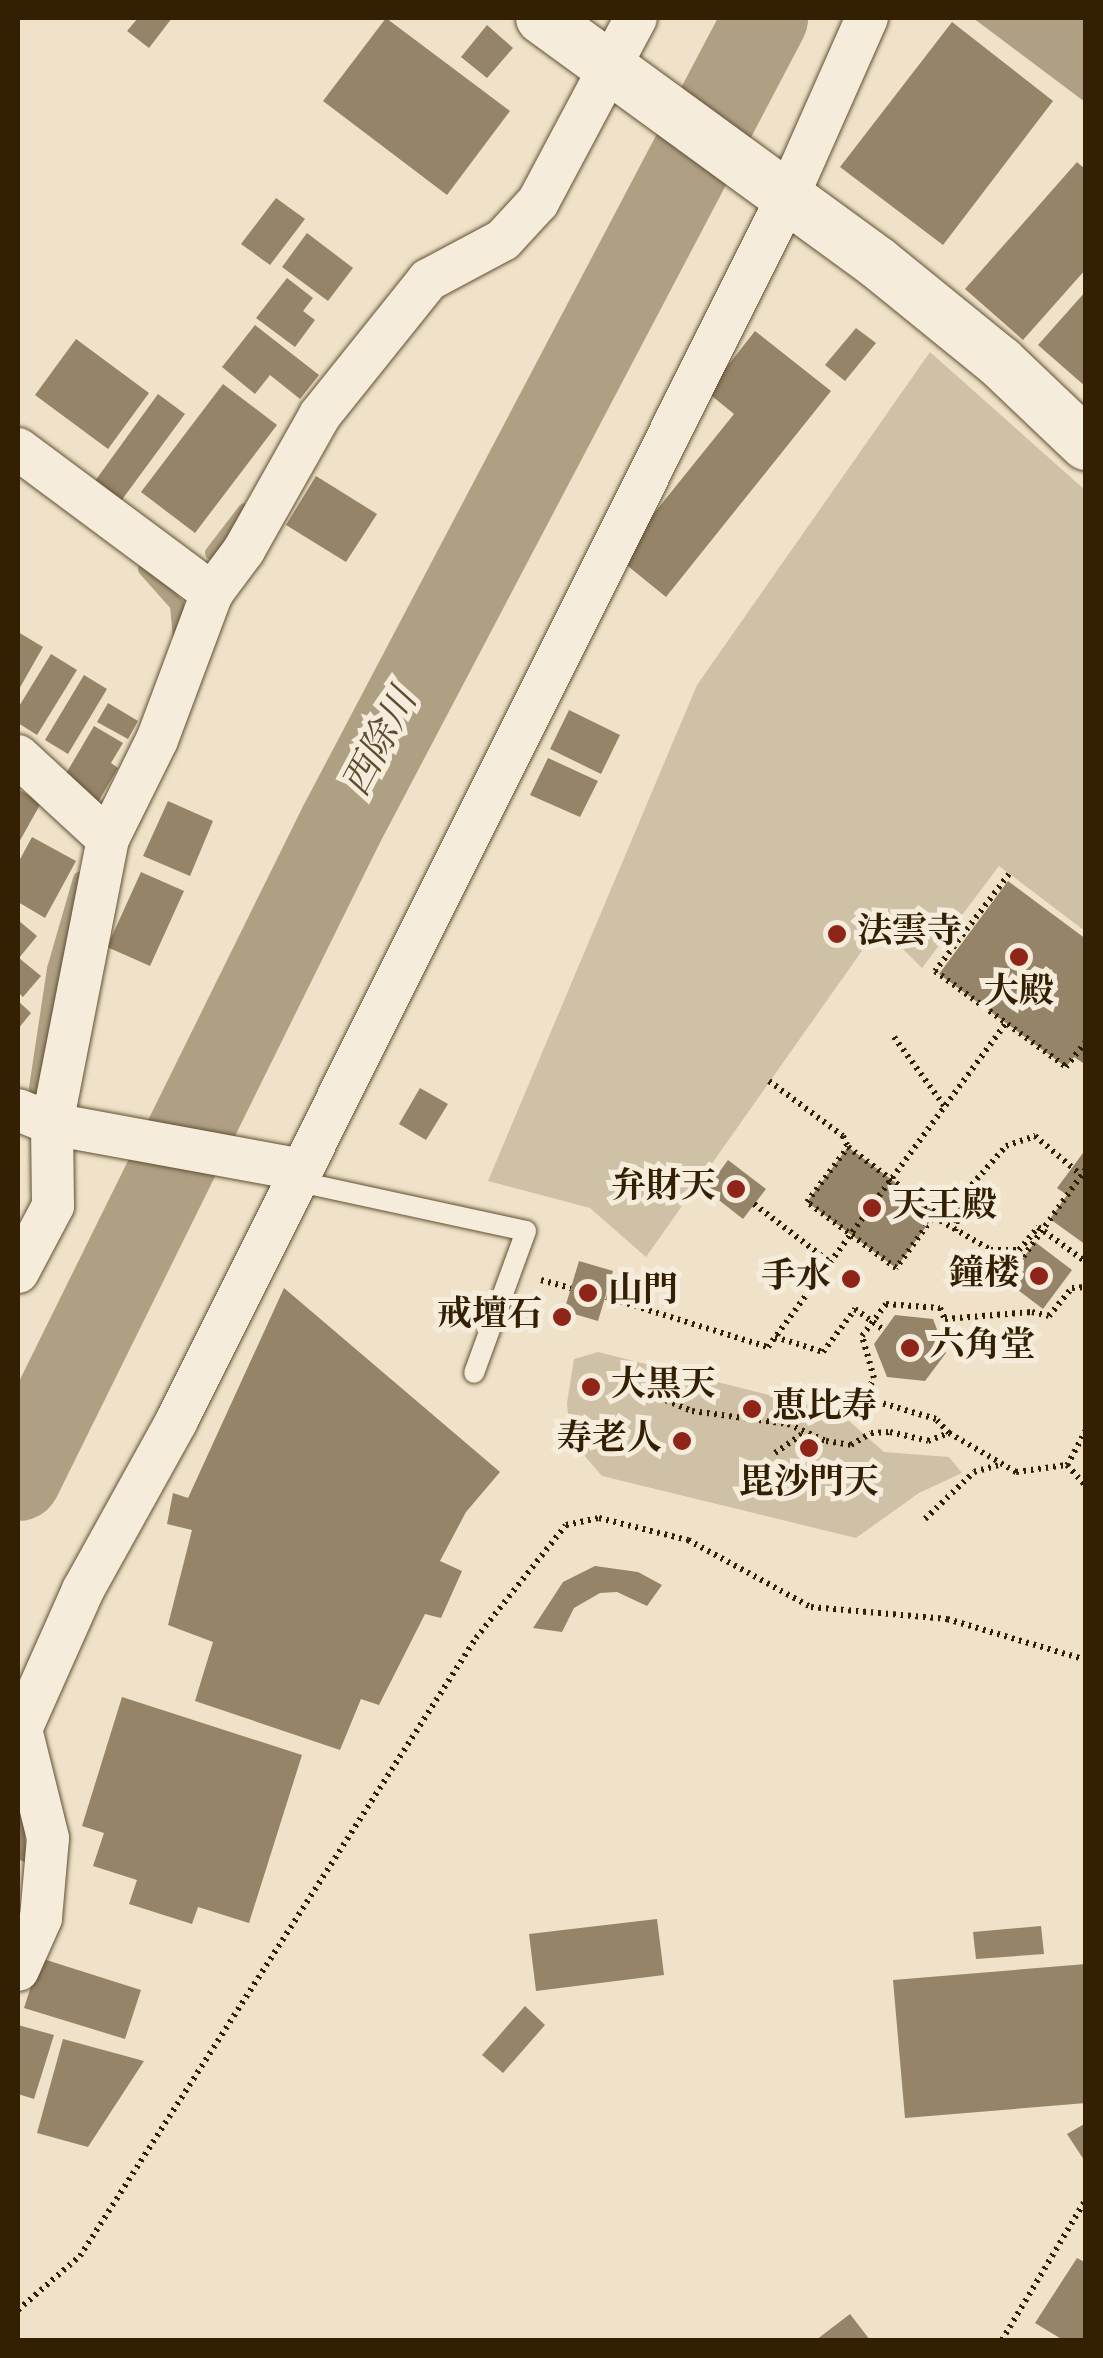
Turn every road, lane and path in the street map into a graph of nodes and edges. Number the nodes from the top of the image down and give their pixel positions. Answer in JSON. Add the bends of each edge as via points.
{"nodes":[{"id":1,"x":542,"y":18,"type":"edge"},
{"id":2,"x":636,"y":18,"type":"edge"},
{"id":3,"x":867,"y":18,"type":"edge"},
{"id":4,"x":629,"y":80,"type":"junction"},
{"id":5,"x":775,"y":187,"type":"junction"},
{"id":6,"x":1086,"y":444,"type":"edge"},
{"id":7,"x":18,"y":448,"type":"edge"},
{"id":8,"x":212,"y":593,"type":"junction"},
{"id":9,"x":18,"y":756,"type":"edge"},
{"id":10,"x":108,"y":839,"type":"junction"},
{"id":11,"x":1009,"y":874,"type":"dead end"},
{"id":12,"x":1006,"y":1024,"type":"junction"},
{"id":13,"x":894,"y":1038,"type":"dead end"},
{"id":14,"x":1086,"y":1041,"type":"edge"},
{"id":15,"x":769,"y":1081,"type":"dead end"},
{"id":16,"x":944,"y":1107,"type":"junction"},
{"id":17,"x":35,"y":1117,"type":"edge"},
{"id":18,"x":848,"y":1147,"type":"junction"},
{"id":19,"x":1083,"y":1172,"type":"edge"},
{"id":20,"x":298,"y":1176,"type":"junction"},
{"id":21,"x":891,"y":1180,"type":"junction"},
{"id":22,"x":754,"y":1204,"type":"dead end"},
{"id":23,"x":934,"y":1216,"type":"junction"},
{"id":24,"x":1043,"y":1230,"type":"junction"},
{"id":25,"x":955,"y":1231,"type":"junction"},
{"id":26,"x":852,"y":1235,"type":"junction"},
{"id":27,"x":1086,"y":1262,"type":"edge"},
{"id":28,"x":830,"y":1263,"type":"junction"},
{"id":29,"x":18,"y":1272,"type":"edge"},
{"id":30,"x":1006,"y":1281,"type":"dead end"},
{"id":31,"x":1086,"y":1287,"type":"edge"},
{"id":32,"x":606,"y":1297,"type":"dead end"},
{"id":33,"x":872,"y":1322,"type":"junction"},
{"id":34,"x":884,"y":1330,"type":"dead end"},
{"id":35,"x":775,"y":1338,"type":"junction"},
{"id":36,"x":474,"y":1373,"type":"dead end"},
{"id":37,"x":624,"y":1382,"type":"dead end"},
{"id":38,"x":1086,"y":1430,"type":"edge"},
{"id":39,"x":949,"y":1432,"type":"junction"},
{"id":40,"x":804,"y":1433,"type":"junction"},
{"id":41,"x":775,"y":1453,"type":"dead end"},
{"id":42,"x":999,"y":1464,"type":"junction"},
{"id":43,"x":1067,"y":1465,"type":"junction"},
{"id":44,"x":1086,"y":1486,"type":"edge"},
{"id":45,"x":925,"y":1519,"type":"dead end"},
{"id":46,"x":1086,"y":1660,"type":"edge"},
{"id":47,"x":19,"y":1732,"type":"edge"},
{"id":48,"x":18,"y":1970,"type":"edge"},
{"id":49,"x":1086,"y":2198,"type":"edge"},
{"id":50,"x":18,"y":2310,"type":"edge"},
{"id":51,"x":1002,"y":2340,"type":"edge"}],
"edges":[{"from":1,"to":4,"type":"street"},
{"from":2,"to":4,"type":"street"},
{"from":3,"to":5,"type":"street"},
{"from":4,"to":5,"type":"street"},
{"from":4,"to":8,"type":"street","via":[[504,240],[428,280],[320,414],[244,550]]},
{"from":5,"to":6,"type":"street","via":[[1000,362]]},
{"from":5,"to":20,"type":"street"},
{"from":7,"to":8,"type":"street"},
{"from":8,"to":10,"type":"street","via":[[157,740]]},
{"from":9,"to":10,"type":"street"},
{"from":10,"to":17,"type":"street"},
{"from":11,"to":12,"type":"path","via":[[936,971]]},
{"from":12,"to":14,"type":"path","via":[[1066,1067]]},
{"from":12,"to":16,"type":"path"},
{"from":13,"to":16,"type":"path"},
{"from":15,"to":18,"type":"path"},
{"from":16,"to":21,"type":"path"},
{"from":17,"to":20,"type":"street","via":[[259,1161]]},
{"from":17,"to":29,"type":"street","via":[[53,1206]]},
{"from":18,"to":21,"type":"path"},
{"from":18,"to":26,"type":"path","via":[[807,1202]]},
{"from":19,"to":24,"type":"path"},
{"from":19,"to":25,"type":"path","via":[[1034,1136],[1006,1146],[962,1196]]},
{"from":20,"to":36,"type":"lane","via":[[526,1232]]},
{"from":20,"to":47,"type":"street","via":[[83,1590]]},
{"from":21,"to":23,"type":"path"},
{"from":21,"to":26,"type":"path"},
{"from":22,"to":28,"type":"path"},
{"from":23,"to":25,"type":"path"},
{"from":23,"to":26,"type":"path","via":[[896,1268]]},
{"from":24,"to":25,"type":"path","via":[[1038,1227],[1019,1250],[992,1250]]},
{"from":24,"to":27,"type":"path"},
{"from":24,"to":30,"type":"path"},
{"from":26,"to":28,"type":"path"},
{"from":28,"to":35,"type":"path"},
{"from":31,"to":33,"type":"path","via":[[1072,1288],[1049,1316],[945,1319],[940,1308],[886,1304]]},
{"from":32,"to":35,"type":"path","via":[[768,1347]]},
{"from":33,"to":34,"type":"path"},
{"from":33,"to":35,"type":"path","via":[[855,1310],[823,1352]]},
{"from":33,"to":39,"type":"path","via":[[862,1336],[874,1378],[864,1398],[936,1419]]},
{"from":37,"to":40,"type":"path","via":[[692,1411],[788,1424]]},
{"from":38,"to":43,"type":"path"},
{"from":39,"to":40,"type":"path","via":[[928,1440],[871,1433],[851,1446]]},
{"from":39,"to":42,"type":"path"},
{"from":40,"to":41,"type":"path"},
{"from":42,"to":43,"type":"path","via":[[1016,1472]]},
{"from":42,"to":45,"type":"path","via":[[974,1472]]},
{"from":43,"to":44,"type":"path"},
{"from":46,"to":50,"type":"path","via":[[947,1619],[810,1606],[688,1540],[599,1518],[566,1525],[476,1638],[80,2256]]},
{"from":47,"to":48,"type":"street","via":[[48,1838],[41,1918]]},
{"from":49,"to":51,"type":"path"}]}
